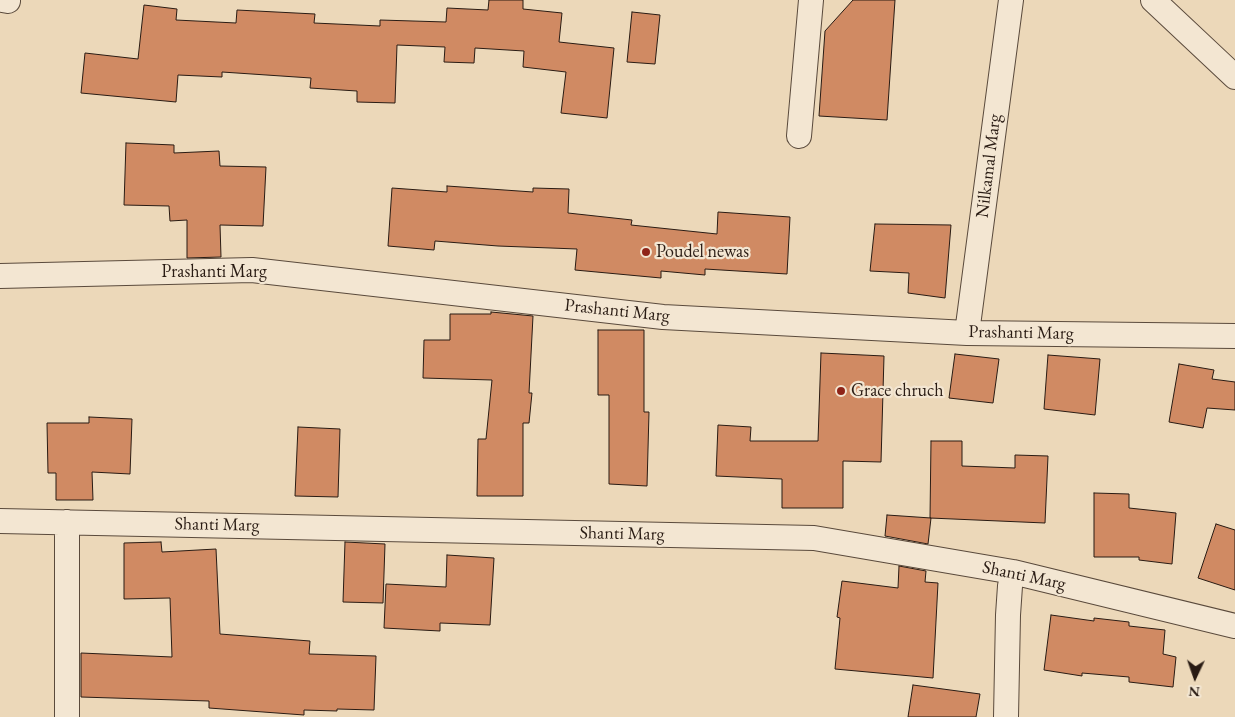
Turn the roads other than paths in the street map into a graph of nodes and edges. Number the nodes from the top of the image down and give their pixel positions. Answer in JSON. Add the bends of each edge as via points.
{"nodes":[{"id":1,"x":811,"y":0,"type":"edge"},
{"id":2,"x":1010,"y":0,"type":"edge"},
{"id":3,"x":1153,"y":0,"type":"edge"},
{"id":4,"x":1235,"y":77,"type":"edge"},
{"id":5,"x":799,"y":136,"type":"dead end"},
{"id":6,"x":0,"y":276,"type":"edge"},
{"id":7,"x":967,"y":333,"type":"junction"},
{"id":8,"x":1235,"y":336,"type":"edge"},
{"id":9,"x":0,"y":521,"type":"edge"},
{"id":10,"x":67,"y":522,"type":"junction"},
{"id":11,"x":1013,"y":572,"type":"junction"},
{"id":12,"x":1235,"y":626,"type":"edge"},
{"id":13,"x":68,"y":717,"type":"edge"},
{"id":14,"x":1006,"y":717,"type":"edge"}],
"edges":[{"from":1,"to":5,"type":"street"},
{"from":2,"to":7,"type":"street","name":"Nilkamal Marg"},
{"from":3,"to":4,"type":"street"},
{"from":6,"to":7,"type":"street","name":"Prashanti Marg","via":[[252,270],[663,317]]},
{"from":7,"to":8,"type":"street","name":"Prashanti Marg"},
{"from":9,"to":10,"type":"street","name":"Shanti Marg"},
{"from":10,"to":11,"type":"street","name":"Shanti Marg","via":[[814,538]]},
{"from":10,"to":13,"type":"street"},
{"from":11,"to":12,"type":"street","name":"Shanti Marg"},
{"from":11,"to":14,"type":"street","via":[[1008,615]]}]}
